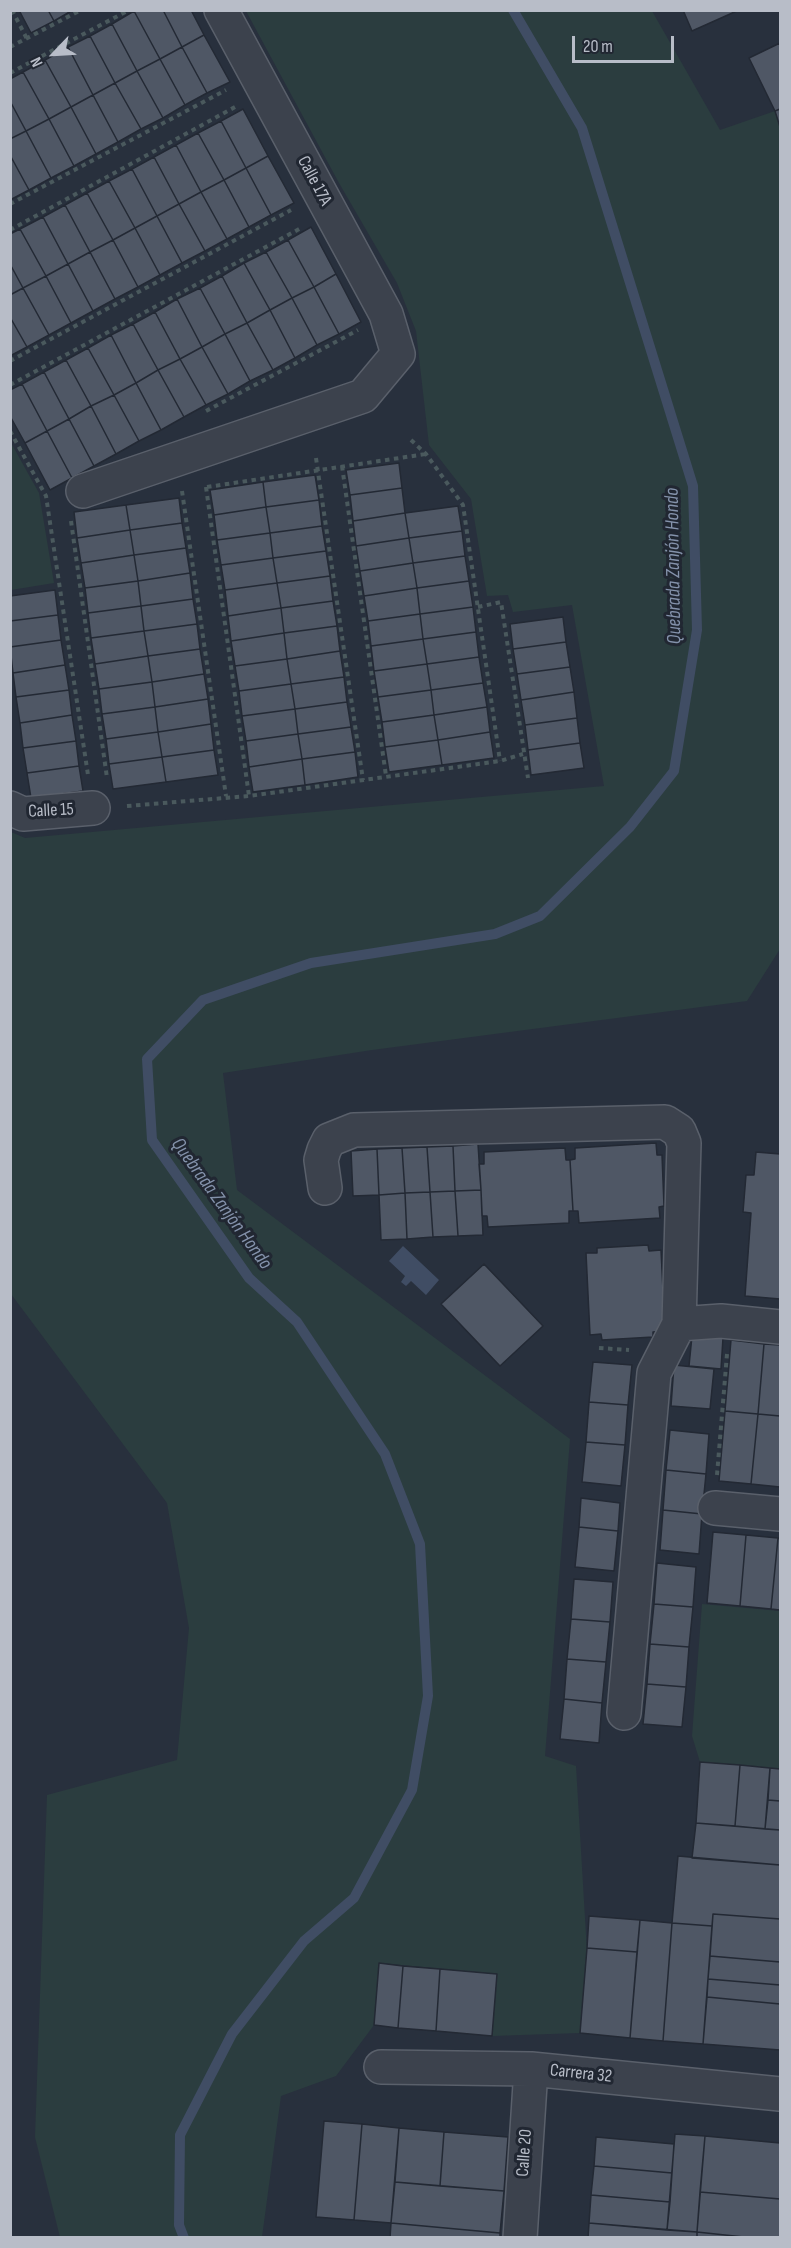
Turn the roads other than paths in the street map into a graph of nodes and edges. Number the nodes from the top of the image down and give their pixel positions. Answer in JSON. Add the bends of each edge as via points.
{"nodes":[{"id":1,"x":222,"y":10,"type":"edge"},
{"id":2,"x":70,"y":500,"type":"road end"},
{"id":3,"x":10,"y":808,"type":"edge"},
{"id":4,"x":102,"y":808,"type":"road end"},
{"id":5,"x":325,"y":1188,"type":"dead end"},
{"id":6,"x":679,"y":1324,"type":"junction"},
{"id":7,"x":780,"y":1327,"type":"edge"},
{"id":8,"x":714,"y":1508,"type":"road end"},
{"id":9,"x":780,"y":1514,"type":"edge"},
{"id":10,"x":624,"y":1713,"type":"dead end"},
{"id":11,"x":381,"y":2067,"type":"dead end"},
{"id":12,"x":531,"y":2069,"type":"junction"},
{"id":13,"x":780,"y":2094,"type":"edge"},
{"id":14,"x":520,"y":2238,"type":"edge"}],
"edges":[{"from":1,"to":2,"type":"street","name":"Calle 17A","via":[[386,314],[398,354],[363,396]]},
{"from":3,"to":4,"type":"street","name":"Calle 15","via":[[23,814]]},
{"from":5,"to":6,"type":"street","via":[[321,1160],[329,1140],[354,1130],[665,1122],[679,1131],[684,1143]]},
{"from":6,"to":7,"type":"street","via":[[725,1322]]},
{"from":6,"to":10,"type":"street","via":[[654,1373]]},
{"from":8,"to":9,"type":"street"},
{"from":11,"to":12,"type":"street","name":"Carrera 32"},
{"from":12,"to":13,"type":"street","name":"Carrera 32"},
{"from":12,"to":14,"type":"street","name":"Calle 20"}]}
